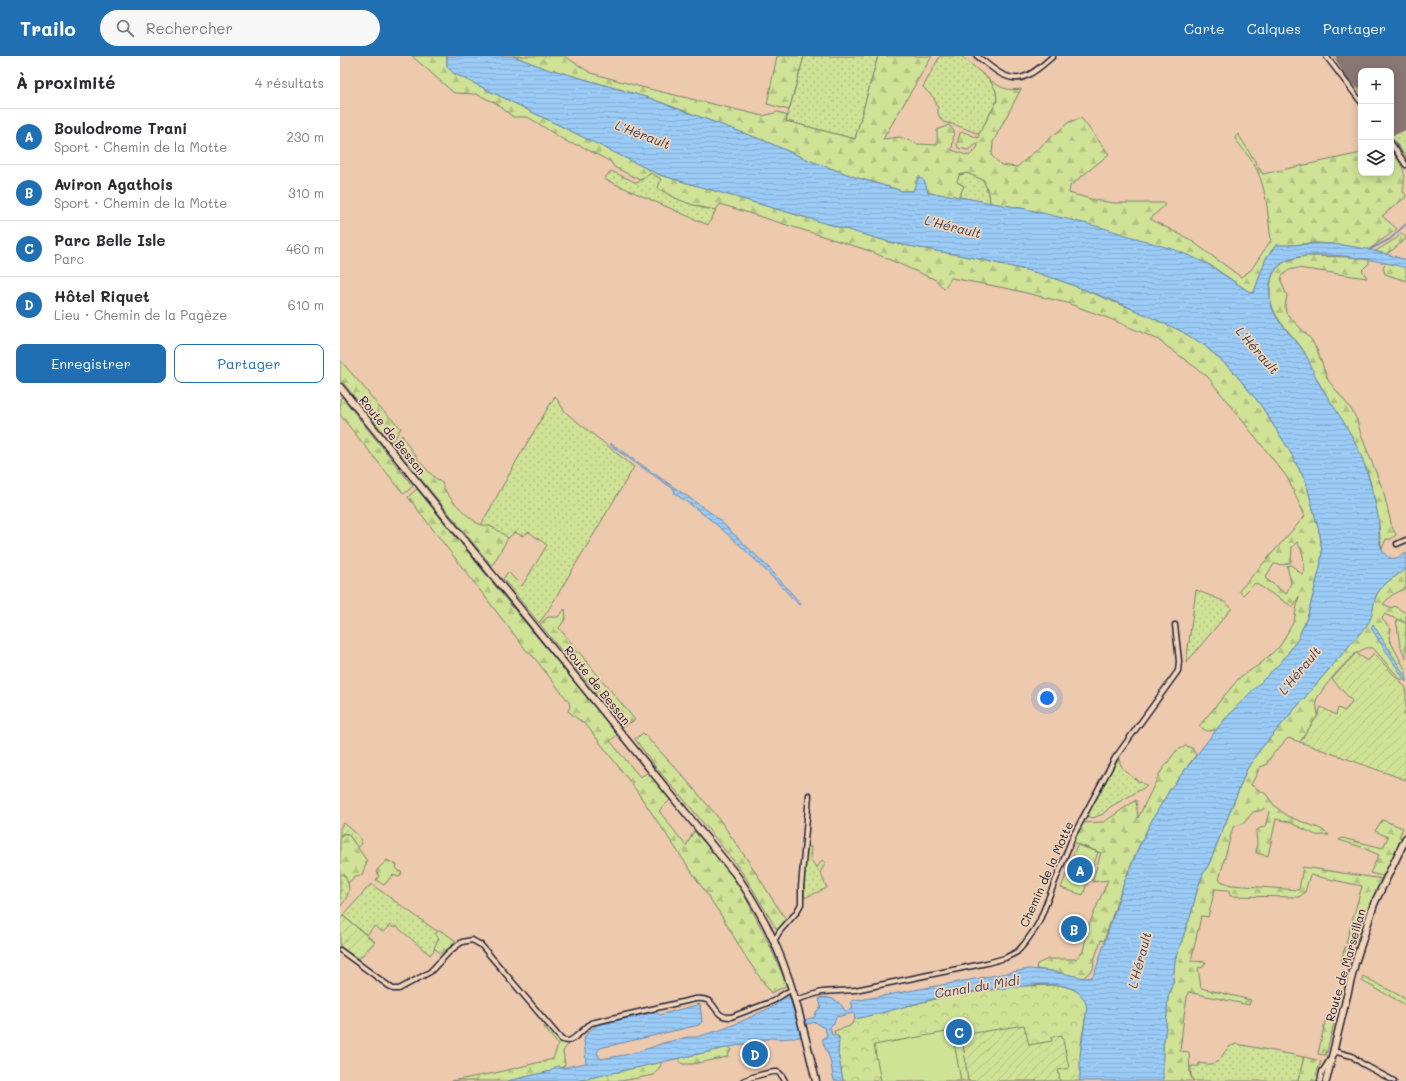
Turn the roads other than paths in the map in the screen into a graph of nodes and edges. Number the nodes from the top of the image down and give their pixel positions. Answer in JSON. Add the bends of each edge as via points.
{"nodes":[{"id":1,"x":977,"y":56,"type":"edge"},
{"id":2,"x":1053,"y":56,"type":"edge"},
{"id":3,"x":1326,"y":56,"type":"edge"},
{"id":4,"x":1358,"y":98,"type":"edge"},
{"id":5,"x":1394,"y":147,"type":"edge"},
{"id":6,"x":1406,"y":164,"type":"edge"},
{"id":7,"x":340,"y":387,"type":"edge"},
{"id":8,"x":1406,"y":540,"type":"edge"},
{"id":9,"x":1397,"y":544,"type":"dead end"},
{"id":10,"x":1175,"y":625,"type":"dead end"},
{"id":11,"x":809,"y":795,"type":"dead end"},
{"id":12,"x":1406,"y":838,"type":"edge"},
{"id":13,"x":773,"y":939,"type":"junction"},
{"id":14,"x":340,"y":950,"type":"edge"},
{"id":15,"x":792,"y":990,"type":"junction"},
{"id":16,"x":795,"y":1000,"type":"junction"},
{"id":17,"x":1333,"y":1051,"type":"junction"},
{"id":18,"x":1331,"y":1058,"type":"junction"},
{"id":19,"x":743,"y":1081,"type":"edge"},
{"id":20,"x":786,"y":1081,"type":"edge"},
{"id":21,"x":816,"y":1081,"type":"edge"},
{"id":22,"x":1320,"y":1081,"type":"edge"},
{"id":23,"x":1326,"y":1081,"type":"edge"},
{"id":24,"x":1394,"y":1081,"type":"edge"}],
"edges":[{"from":1,"to":2,"type":"street","via":[[1007,77],[1020,78],[1026,77]]},
{"from":3,"to":4,"type":"street"},
{"from":5,"to":6,"type":"street"},
{"from":7,"to":13,"type":"main road","name":"Route de Bessan","via":[[738,876]]},
{"from":8,"to":9,"type":"street"},
{"from":10,"to":16,"type":"street","name":"Chemin de la Motte","via":[[1178,671],[1115,758],[1073,836],[1039,922],[1022,947],[1012,955],[987,963],[855,990],[822,992]]},
{"from":11,"to":13,"type":"street","via":[[801,904]]},
{"from":12,"to":17,"type":"main road","name":"Route de Marseillan","via":[[1374,904],[1355,963]]},
{"from":13,"to":15,"type":"main road","name":"Route de Bessan"},
{"from":14,"to":15,"type":"street","via":[[392,989],[397,990],[430,972],[462,942],[472,940],[481,945],[561,1039],[567,1042],[591,1023],[703,998],[709,1000],[720,1014],[731,1017],[773,1001]]},
{"from":15,"to":16,"type":"main road","name":"Route de Bessan"},
{"from":16,"to":21,"type":"main road","name":"Route de Bessan"},
{"from":17,"to":18,"type":"main road","name":"Route de Marseillan"},
{"from":17,"to":24,"type":"street","via":[[1352,1056]]},
{"from":18,"to":22,"type":"street","via":[[1322,1072]]},
{"from":18,"to":23,"type":"main road","name":"Route de Marseillan"},
{"from":19,"to":20,"type":"street","via":[[775,1072],[781,1074]]}]}
